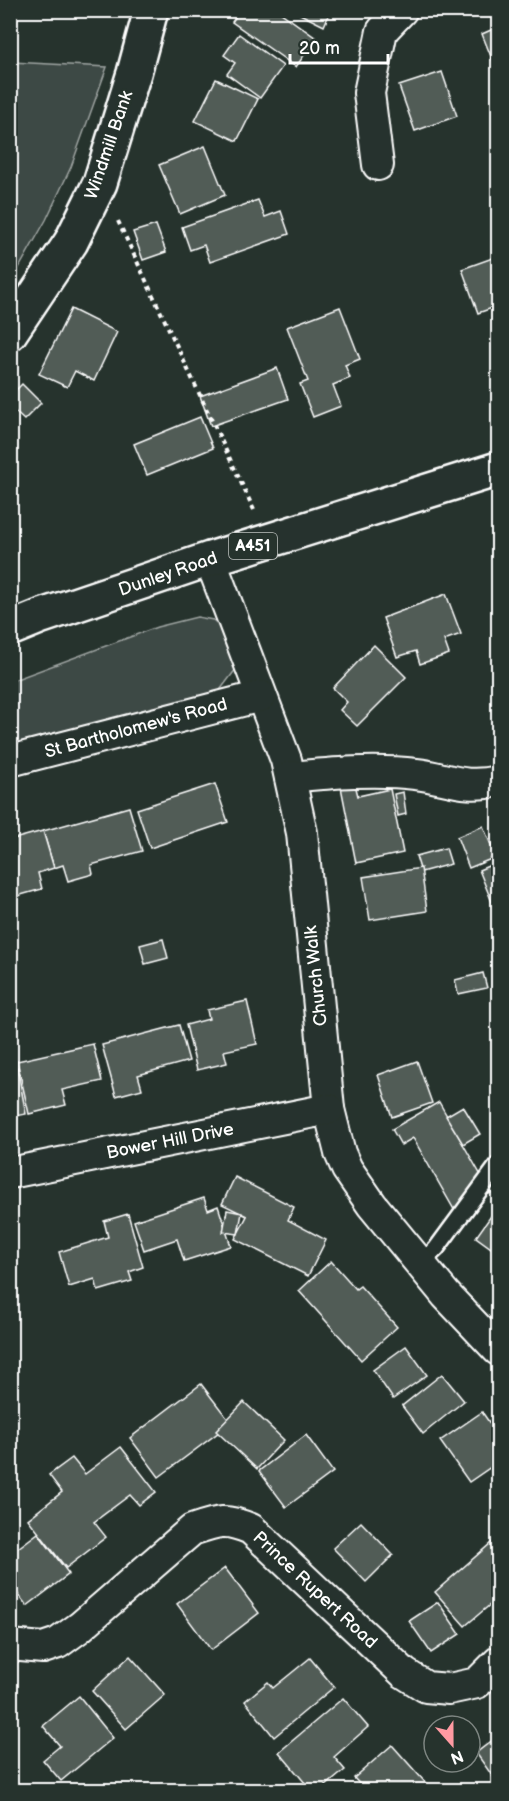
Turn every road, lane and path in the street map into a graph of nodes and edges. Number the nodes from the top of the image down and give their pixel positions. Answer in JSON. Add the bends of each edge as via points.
{"nodes":[{"id":1,"x":151,"y":10,"type":"edge"},
{"id":2,"x":402,"y":10,"type":"edge"},
{"id":3,"x":378,"y":165,"type":"dead end"},
{"id":4,"x":100,"y":183,"type":"junction"},
{"id":5,"x":10,"y":333,"type":"edge"},
{"id":6,"x":498,"y":469,"type":"edge"},
{"id":7,"x":267,"y":542,"type":"junction"},
{"id":8,"x":210,"y":559,"type":"junction"},
{"id":9,"x":10,"y":630,"type":"edge"},
{"id":10,"x":261,"y":696,"type":"junction"},
{"id":11,"x":10,"y":761,"type":"edge"},
{"id":12,"x":290,"y":777,"type":"junction"},
{"id":13,"x":498,"y":781,"type":"edge"},
{"id":14,"x":329,"y":1109,"type":"junction"},
{"id":15,"x":498,"y":1165,"type":"edge"},
{"id":16,"x":10,"y":1173,"type":"edge"},
{"id":17,"x":420,"y":1264,"type":"junction"},
{"id":18,"x":498,"y":1350,"type":"edge"},
{"id":19,"x":10,"y":1645,"type":"edge"},
{"id":20,"x":498,"y":1662,"type":"edge"}],
"edges":[{"from":1,"to":4,"type":"main road","name":"Windmill Bank"},
{"from":2,"to":3,"type":"street","via":[[382,31],[369,93]]},
{"from":4,"to":5,"type":"main road","name":"Windmill Bank","via":[[71,242]]},
{"from":4,"to":7,"type":"path"},
{"from":6,"to":7,"type":"main road","name":"Dunley Road","number":"A451"},
{"from":7,"to":8,"type":"main road","name":"Dunley Road","number":"A451"},
{"from":8,"to":9,"type":"main road","name":"Dunley Road","number":"A451"},
{"from":8,"to":10,"type":"street","name":"Church Walk"},
{"from":10,"to":11,"type":"street","name":"St Bartholomew's Road"},
{"from":10,"to":12,"type":"street","name":"Church Walk"},
{"from":12,"to":13,"type":"street","via":[[360,771],[417,774],[465,784]]},
{"from":12,"to":14,"type":"street","name":"Church Walk","via":[[302,833]]},
{"from":14,"to":16,"type":"street","name":"Bower Hill Drive"},
{"from":14,"to":17,"type":"street","name":"Church Walk","via":[[347,1169]]},
{"from":15,"to":17,"type":"lane","via":[[436,1249]]},
{"from":17,"to":18,"type":"street","name":"Church Walk"},
{"from":19,"to":20,"type":"street","name":"Prince Rupert Road","via":[[43,1648],[58,1643],[192,1530],[232,1521],[251,1529],[404,1673],[426,1687],[449,1689],[477,1683]]}]}
